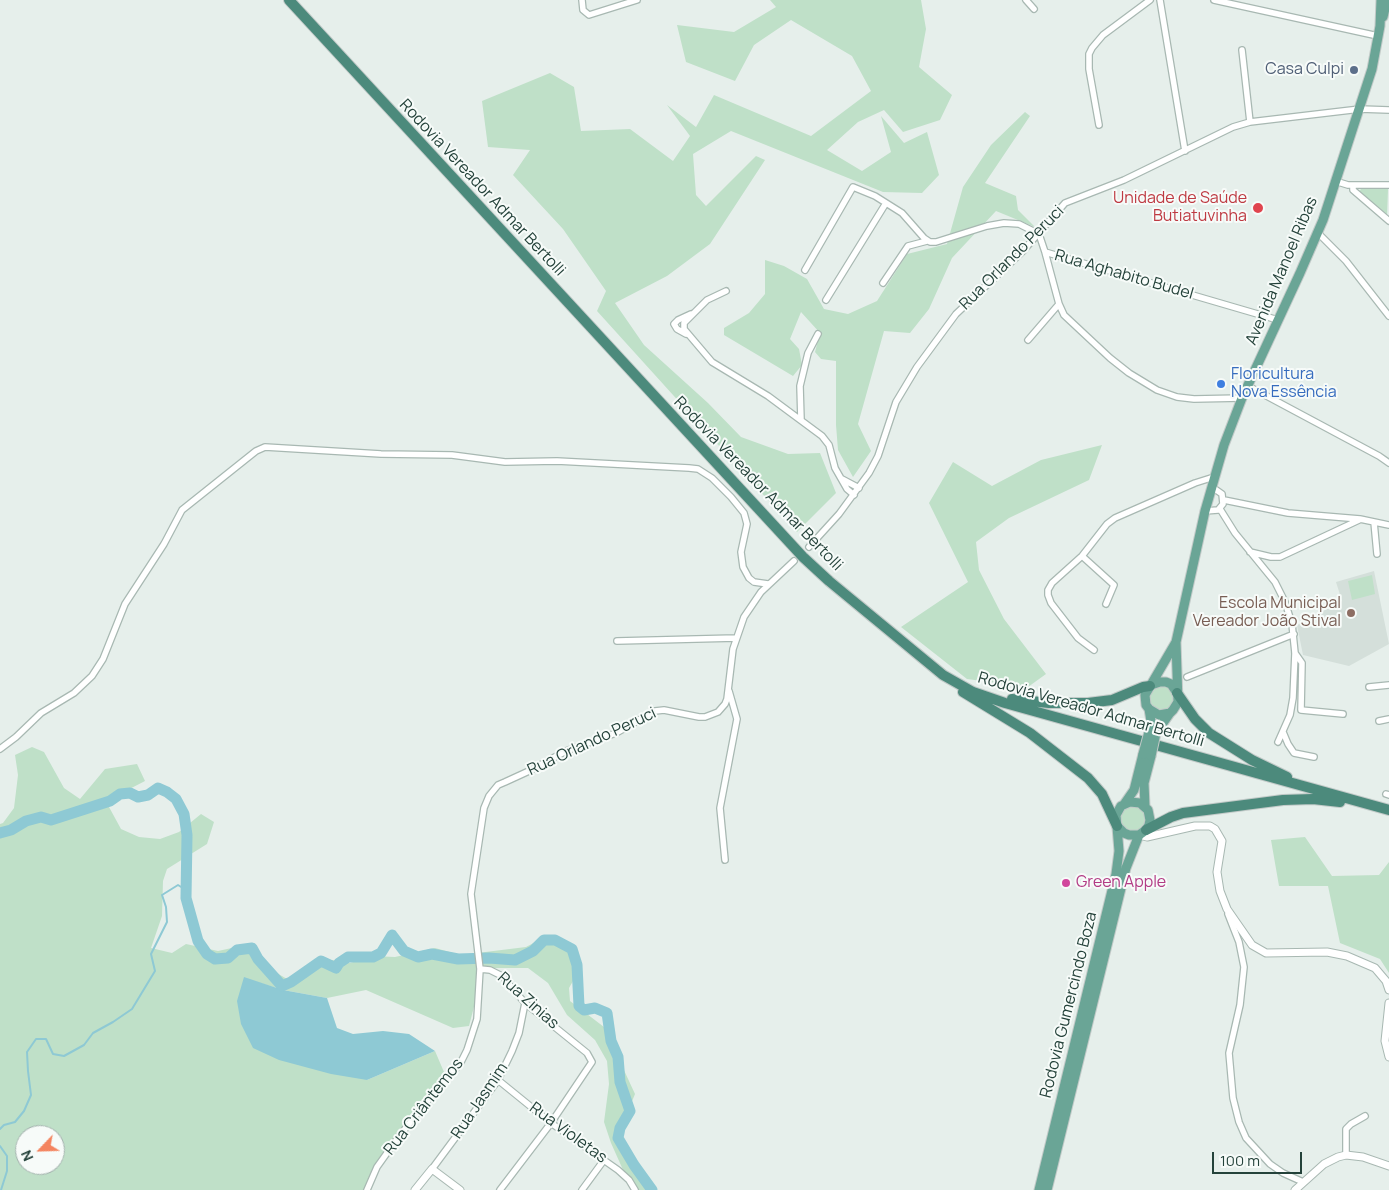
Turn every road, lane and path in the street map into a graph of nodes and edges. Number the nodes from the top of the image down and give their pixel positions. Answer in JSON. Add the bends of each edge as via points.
{"nodes":[{"id":1,"x":289,"y":0,"type":"edge"},
{"id":2,"x":582,"y":0,"type":"edge"},
{"id":3,"x":637,"y":0,"type":"edge"},
{"id":4,"x":1026,"y":0,"type":"edge"},
{"id":5,"x":1150,"y":0,"type":"edge"},
{"id":6,"x":1160,"y":0,"type":"edge"},
{"id":7,"x":1214,"y":0,"type":"edge"},
{"id":8,"x":1381,"y":0,"type":"edge"},
{"id":9,"x":1387,"y":0,"type":"edge"},
{"id":10,"x":1034,"y":9,"type":"dead end"},
{"id":11,"x":1380,"y":26,"type":"junction"},
{"id":12,"x":1378,"y":36,"type":"junction"},
{"id":13,"x":1242,"y":50,"type":"dead end"},
{"id":14,"x":1360,"y":110,"type":"junction"},
{"id":15,"x":1389,"y":110,"type":"edge"},
{"id":16,"x":1250,"y":122,"type":"junction"},
{"id":17,"x":1099,"y":125,"type":"dead end"},
{"id":18,"x":1185,"y":151,"type":"junction"},
{"id":19,"x":1335,"y":181,"type":"junction"},
{"id":20,"x":1352,"y":185,"type":"junction"},
{"id":21,"x":1389,"y":186,"type":"edge"},
{"id":22,"x":886,"y":203,"type":"junction"},
{"id":23,"x":1389,"y":221,"type":"edge"},
{"id":24,"x":1318,"y":233,"type":"junction"},
{"id":25,"x":1039,"y":234,"type":"junction"},
{"id":26,"x":927,"y":240,"type":"junction"},
{"id":27,"x":1045,"y":252,"type":"junction"},
{"id":28,"x":805,"y":270,"type":"dead end"},
{"id":29,"x":883,"y":283,"type":"dead end"},
{"id":30,"x":726,"y":291,"type":"dead end"},
{"id":31,"x":826,"y":300,"type":"dead end"},
{"id":32,"x":1059,"y":304,"type":"junction"},
{"id":33,"x":694,"y":313,"type":"junction"},
{"id":34,"x":1389,"y":316,"type":"edge"},
{"id":35,"x":1278,"y":320,"type":"junction"},
{"id":36,"x":818,"y":334,"type":"dead end"},
{"id":37,"x":690,"y":336,"type":"junction"},
{"id":38,"x":1028,"y":340,"type":"dead end"},
{"id":39,"x":1248,"y":386,"type":"junction"},
{"id":40,"x":1242,"y":398,"type":"junction"},
{"id":41,"x":801,"y":420,"type":"junction"},
{"id":42,"x":1389,"y":463,"type":"edge"},
{"id":43,"x":1214,"y":477,"type":"junction"},
{"id":44,"x":842,"y":479,"type":"junction"},
{"id":45,"x":1212,"y":487,"type":"junction"},
{"id":46,"x":859,"y":488,"type":"junction"},
{"id":47,"x":854,"y":495,"type":"junction"},
{"id":48,"x":1224,"y":500,"type":"junction"},
{"id":49,"x":1220,"y":509,"type":"junction"},
{"id":50,"x":1205,"y":511,"type":"junction"},
{"id":51,"x":1360,"y":519,"type":"junction"},
{"id":52,"x":1374,"y":522,"type":"junction"},
{"id":53,"x":1389,"y":525,"type":"edge"},
{"id":54,"x":809,"y":547,"type":"dead end"},
{"id":55,"x":1250,"y":552,"type":"junction"},
{"id":56,"x":1377,"y":554,"type":"dead end"},
{"id":57,"x":1082,"y":556,"type":"junction"},
{"id":58,"x":794,"y":561,"type":"dead end"},
{"id":59,"x":768,"y":584,"type":"junction"},
{"id":60,"x":1106,"y":604,"type":"dead end"},
{"id":61,"x":1294,"y":634,"type":"junction"},
{"id":62,"x":736,"y":638,"type":"junction"},
{"id":63,"x":617,"y":641,"type":"dead end"},
{"id":64,"x":1176,"y":642,"type":"junction"},
{"id":65,"x":1094,"y":650,"type":"dead end"},
{"id":66,"x":1295,"y":653,"type":"junction"},
{"id":67,"x":943,"y":675,"type":"junction"},
{"id":68,"x":1187,"y":677,"type":"dead end"},
{"id":69,"x":1389,"y":685,"type":"edge"},
{"id":70,"x":1150,"y":686,"type":"junction"},
{"id":71,"x":1369,"y":687,"type":"dead end"},
{"id":72,"x":729,"y":691,"type":"junction"},
{"id":73,"x":1177,"y":693,"type":"junction"},
{"id":74,"x":982,"y":695,"type":"junction"},
{"id":75,"x":1149,"y":709,"type":"junction"},
{"id":76,"x":1170,"y":713,"type":"junction"},
{"id":77,"x":1343,"y":714,"type":"dead end"},
{"id":78,"x":1389,"y":719,"type":"edge"},
{"id":79,"x":1379,"y":720,"type":"dead end"},
{"id":80,"x":1153,"y":732,"type":"junction"},
{"id":81,"x":1283,"y":732,"type":"junction"},
{"id":82,"x":1278,"y":742,"type":"dead end"},
{"id":83,"x":0,"y":749,"type":"edge"},
{"id":84,"x":1314,"y":757,"type":"dead end"},
{"id":85,"x":1141,"y":778,"type":"junction"},
{"id":86,"x":1322,"y":792,"type":"junction"},
{"id":87,"x":1125,"y":803,"type":"junction"},
{"id":88,"x":1144,"y":806,"type":"junction"},
{"id":89,"x":1374,"y":806,"type":"junction"},
{"id":90,"x":1389,"y":810,"type":"edge"},
{"id":91,"x":1118,"y":826,"type":"junction"},
{"id":92,"x":1142,"y":832,"type":"junction"},
{"id":93,"x":725,"y":860,"type":"dead end"},
{"id":94,"x":1227,"y":909,"type":"junction"},
{"id":95,"x":479,"y":959,"type":"joint"},
{"id":96,"x":480,"y":969,"type":"junction"},
{"id":97,"x":1389,"y":990,"type":"edge"},
{"id":98,"x":525,"y":1003,"type":"junction"},
{"id":99,"x":1389,"y":1003,"type":"edge"},
{"id":100,"x":1388,"y":1027,"type":"edge"},
{"id":101,"x":1389,"y":1057,"type":"edge"},
{"id":102,"x":498,"y":1080,"type":"junction"},
{"id":103,"x":1365,"y":1116,"type":"dead end"},
{"id":104,"x":551,"y":1123,"type":"junction"},
{"id":105,"x":1346,"y":1155,"type":"junction"},
{"id":106,"x":604,"y":1160,"type":"junction"},
{"id":107,"x":1389,"y":1166,"type":"edge"},
{"id":108,"x":432,"y":1169,"type":"junction"},
{"id":109,"x":1303,"y":1182,"type":"junction"},
{"id":110,"x":367,"y":1190,"type":"edge"},
{"id":111,"x":415,"y":1190,"type":"edge"},
{"id":112,"x":460,"y":1190,"type":"edge"},
{"id":113,"x":500,"y":1190,"type":"edge"},
{"id":114,"x":582,"y":1190,"type":"edge"},
{"id":115,"x":635,"y":1190,"type":"edge"},
{"id":116,"x":1039,"y":1190,"type":"edge"},
{"id":117,"x":1047,"y":1190,"type":"edge"},
{"id":118,"x":1295,"y":1190,"type":"edge"}],
"edges":[{"from":1,"to":67,"type":"highway","name":"Rodovia Vereador Admar Bertolli","via":[[807,561]]},
{"from":2,"to":3,"type":"street","via":[[583,10],[589,14]]},
{"from":4,"to":10,"type":"street"},
{"from":5,"to":17,"type":"street","via":[[1103,35],[1089,54]]},
{"from":6,"to":18,"type":"street"},
{"from":7,"to":12,"type":"street"},
{"from":8,"to":11,"type":"main road","name":"Avenida Manoel Ribas"},
{"from":9,"to":11,"type":"main road","name":"Avenida Manoel Ribas"},
{"from":11,"to":12,"type":"main road","name":"Avenida Manoel Ribas"},
{"from":12,"to":14,"type":"main road","name":"Avenida Manoel Ribas"},
{"from":13,"to":16,"type":"street"},
{"from":14,"to":15,"type":"street","name":"Rua Orlando Peruci"},
{"from":14,"to":16,"type":"street","name":"Rua Orlando Peruci"},
{"from":14,"to":19,"type":"main road","name":"Avenida Manoel Ribas"},
{"from":16,"to":18,"type":"street","name":"Rua Orlando Peruci"},
{"from":18,"to":25,"type":"street","name":"Rua Orlando Peruci","via":[[1065,203]]},
{"from":19,"to":20,"type":"street"},
{"from":19,"to":24,"type":"main road","name":"Avenida Manoel Ribas"},
{"from":20,"to":21,"type":"street"},
{"from":20,"to":23,"type":"street"},
{"from":22,"to":26,"type":"street","via":[[907,217]]},
{"from":22,"to":28,"type":"street","via":[[853,187]]},
{"from":22,"to":31,"type":"street"},
{"from":24,"to":34,"type":"street","via":[[1346,261]]},
{"from":24,"to":35,"type":"main road","name":"Avenida Manoel Ribas"},
{"from":25,"to":26,"type":"street","name":"Rua Aghabito Budel","via":[[1019,224],[1004,223],[936,242]]},
{"from":25,"to":27,"type":"street","name":"Rua Aghabito Budel"},
{"from":25,"to":46,"type":"street","name":"Rua Orlando Peruci","via":[[964,306],[918,367],[896,402],[878,456]]},
{"from":26,"to":29,"type":"street","name":"Rua Aghabito Budel","via":[[908,246]]},
{"from":27,"to":32,"type":"street"},
{"from":27,"to":35,"type":"street","name":"Rua Aghabito Budel"},
{"from":30,"to":33,"type":"street","via":[[707,300]]},
{"from":32,"to":38,"type":"street"},
{"from":32,"to":40,"type":"street","via":[[1064,315],[1096,345],[1147,385],[1186,398]]},
{"from":33,"to":37,"type":"street","via":[[684,323],[684,329]]},
{"from":33,"to":37,"type":"street","via":[[674,324],[676,329]]},
{"from":35,"to":39,"type":"main road","name":"Avenida Manoel Ribas"},
{"from":36,"to":41,"type":"street","via":[[808,353],[800,386]]},
{"from":37,"to":41,"type":"street","via":[[712,362]]},
{"from":39,"to":40,"type":"main road","name":"Avenida Manoel Ribas"},
{"from":39,"to":42,"type":"street"},
{"from":40,"to":43,"type":"main road","name":"Avenida Manoel Ribas"},
{"from":41,"to":44,"type":"street","via":[[826,440],[834,468]]},
{"from":43,"to":45,"type":"main road","name":"Avenida Manoel Ribas"},
{"from":43,"to":57,"type":"street","via":[[1115,518]]},
{"from":44,"to":46,"type":"street"},
{"from":44,"to":47,"type":"street"},
{"from":45,"to":48,"type":"street"},
{"from":45,"to":50,"type":"main road","name":"Avenida Manoel Ribas"},
{"from":46,"to":47,"type":"street","name":"Rua Orlando Peruci"},
{"from":47,"to":54,"type":"street","name":"Rua Orlando Peruci"},
{"from":48,"to":49,"type":"street"},
{"from":48,"to":51,"type":"street","via":[[1288,513]]},
{"from":49,"to":50,"type":"street"},
{"from":49,"to":55,"type":"street"},
{"from":50,"to":64,"type":"main road","name":"Avenida Manoel Ribas"},
{"from":51,"to":52,"type":"street"},
{"from":51,"to":55,"type":"street","via":[[1280,557]]},
{"from":52,"to":53,"type":"street"},
{"from":52,"to":56,"type":"street"},
{"from":55,"to":61,"type":"street","via":[[1280,592]]},
{"from":57,"to":60,"type":"street","via":[[1114,586]]},
{"from":57,"to":65,"type":"street","via":[[1052,583],[1048,595],[1078,638]]},
{"from":58,"to":59,"type":"street","name":"Rua Orlando Peruci"},
{"from":59,"to":62,"type":"street","name":"Rua Orlando Peruci","via":[[749,608]]},
{"from":59,"to":83,"type":"street","via":[[754,582],[742,567],[747,524],[744,513],[712,478],[698,469],[265,447],[182,510],[128,599],[103,659],[88,682],[41,712]]},
{"from":61,"to":66,"type":"street"},
{"from":61,"to":68,"type":"street"},
{"from":62,"to":63,"type":"street"},
{"from":62,"to":72,"type":"street","name":"Rua Orlando Peruci"},
{"from":64,"to":70,"type":"main road","name":"Avenida Manoel Ribas"},
{"from":64,"to":73,"type":"main road","name":"Avenida Manoel Ribas"},
{"from":66,"to":77,"type":"street","via":[[1302,663],[1301,710]]},
{"from":66,"to":81,"type":"street","via":[[1292,706]]},
{"from":67,"to":74,"type":"highway","name":"Rodovia Vereador Admar Bertolli"},
{"from":67,"to":91,"type":"highway","via":[[970,698],[1030,733],[1088,778],[1102,794]]},
{"from":69,"to":71,"type":"street"},
{"from":70,"to":73,"type":"main road","via":[[1166,682]]},
{"from":70,"to":74,"type":"highway","via":[[1112,700],[1088,703],[1041,703]]},
{"from":70,"to":75,"type":"main road","via":[[1145,695]]},
{"from":72,"to":93,"type":"street","via":[[737,719],[720,808]]},
{"from":72,"to":95,"type":"street","name":"Rua Orlando Peruci","via":[[725,704],[712,715],[699,717],[655,711],[616,733],[566,751],[493,790],[484,808],[472,886]]},
{"from":73,"to":76,"type":"main road","via":[[1178,702]]},
{"from":73,"to":86,"type":"highway","via":[[1202,727],[1219,740],[1264,766]]},
{"from":74,"to":86,"type":"highway","name":"Rodovia Vereador Admar Bertolli"},
{"from":75,"to":76,"type":"main road","via":[[1158,715]]},
{"from":75,"to":80,"type":"main road"},
{"from":76,"to":80,"type":"main road"},
{"from":78,"to":79,"type":"street"},
{"from":80,"to":85,"type":"main road","bridge":true},
{"from":81,"to":82,"type":"street"},
{"from":81,"to":84,"type":"street","via":[[1294,753]]},
{"from":85,"to":87,"type":"main road"},
{"from":85,"to":88,"type":"main road"},
{"from":86,"to":89,"type":"highway","name":"Rodovia Vereador Admar Bertolli"},
{"from":87,"to":88,"type":"main road","via":[[1135,802]]},
{"from":87,"to":91,"type":"main road","via":[[1116,815]]},
{"from":88,"to":92,"type":"main road","via":[[1150,820]]},
{"from":89,"to":90,"type":"highway","name":"Rodovia Vereador Admar Bertolli"},
{"from":89,"to":92,"type":"highway","via":[[1313,799],[1283,800],[1182,813]]},
{"from":91,"to":92,"type":"main road","via":[[1129,835]]},
{"from":91,"to":116,"type":"main road","name":"Rodovia Gumercindo Boza","via":[[1116,874]]},
{"from":92,"to":94,"type":"street","via":[[1160,834],[1202,825],[1210,826],[1219,833],[1222,846],[1218,878]]},
{"from":92,"to":117,"type":"main road","name":"Rodovia Gumercindo Boza","via":[[1126,868]]},
{"from":94,"to":97,"type":"street","via":[[1248,940],[1261,951],[1327,952],[1347,956],[1375,968]]},
{"from":94,"to":109,"type":"street","via":[[1244,967],[1240,1005],[1229,1053],[1236,1110],[1242,1130],[1251,1144],[1276,1169]]},
{"from":95,"to":96,"type":"street","name":"Rua Criântemos"},
{"from":96,"to":98,"type":"street","name":"Rua Zinias","via":[[502,976]]},
{"from":96,"to":110,"type":"street","name":"Rua Criântemos","via":[[477,1019],[460,1064],[397,1139],[377,1167]]},
{"from":98,"to":102,"type":"street","name":"Rua Jasmim","via":[[519,1033]]},
{"from":98,"to":104,"type":"street","name":"Rua Zinias","via":[[587,1053],[592,1062]]},
{"from":99,"to":100,"type":"street"},
{"from":100,"to":101,"type":"street","via":[[1386,1046]]},
{"from":102,"to":104,"type":"street","name":"Rua Violetas"},
{"from":102,"to":108,"type":"street","name":"Rua Jasmim"},
{"from":103,"to":105,"type":"street","via":[[1346,1129]]},
{"from":104,"to":106,"type":"street","name":"Rua Violetas"},
{"from":104,"to":113,"type":"street"},
{"from":105,"to":107,"type":"street"},
{"from":105,"to":109,"type":"street","via":[[1330,1160]]},
{"from":106,"to":114,"type":"street"},
{"from":106,"to":115,"type":"street","name":"Rua Violetas","via":[[629,1180]]},
{"from":108,"to":111,"type":"street","name":"Rua Jasmim"},
{"from":108,"to":112,"type":"street"},
{"from":109,"to":118,"type":"street"}]}
